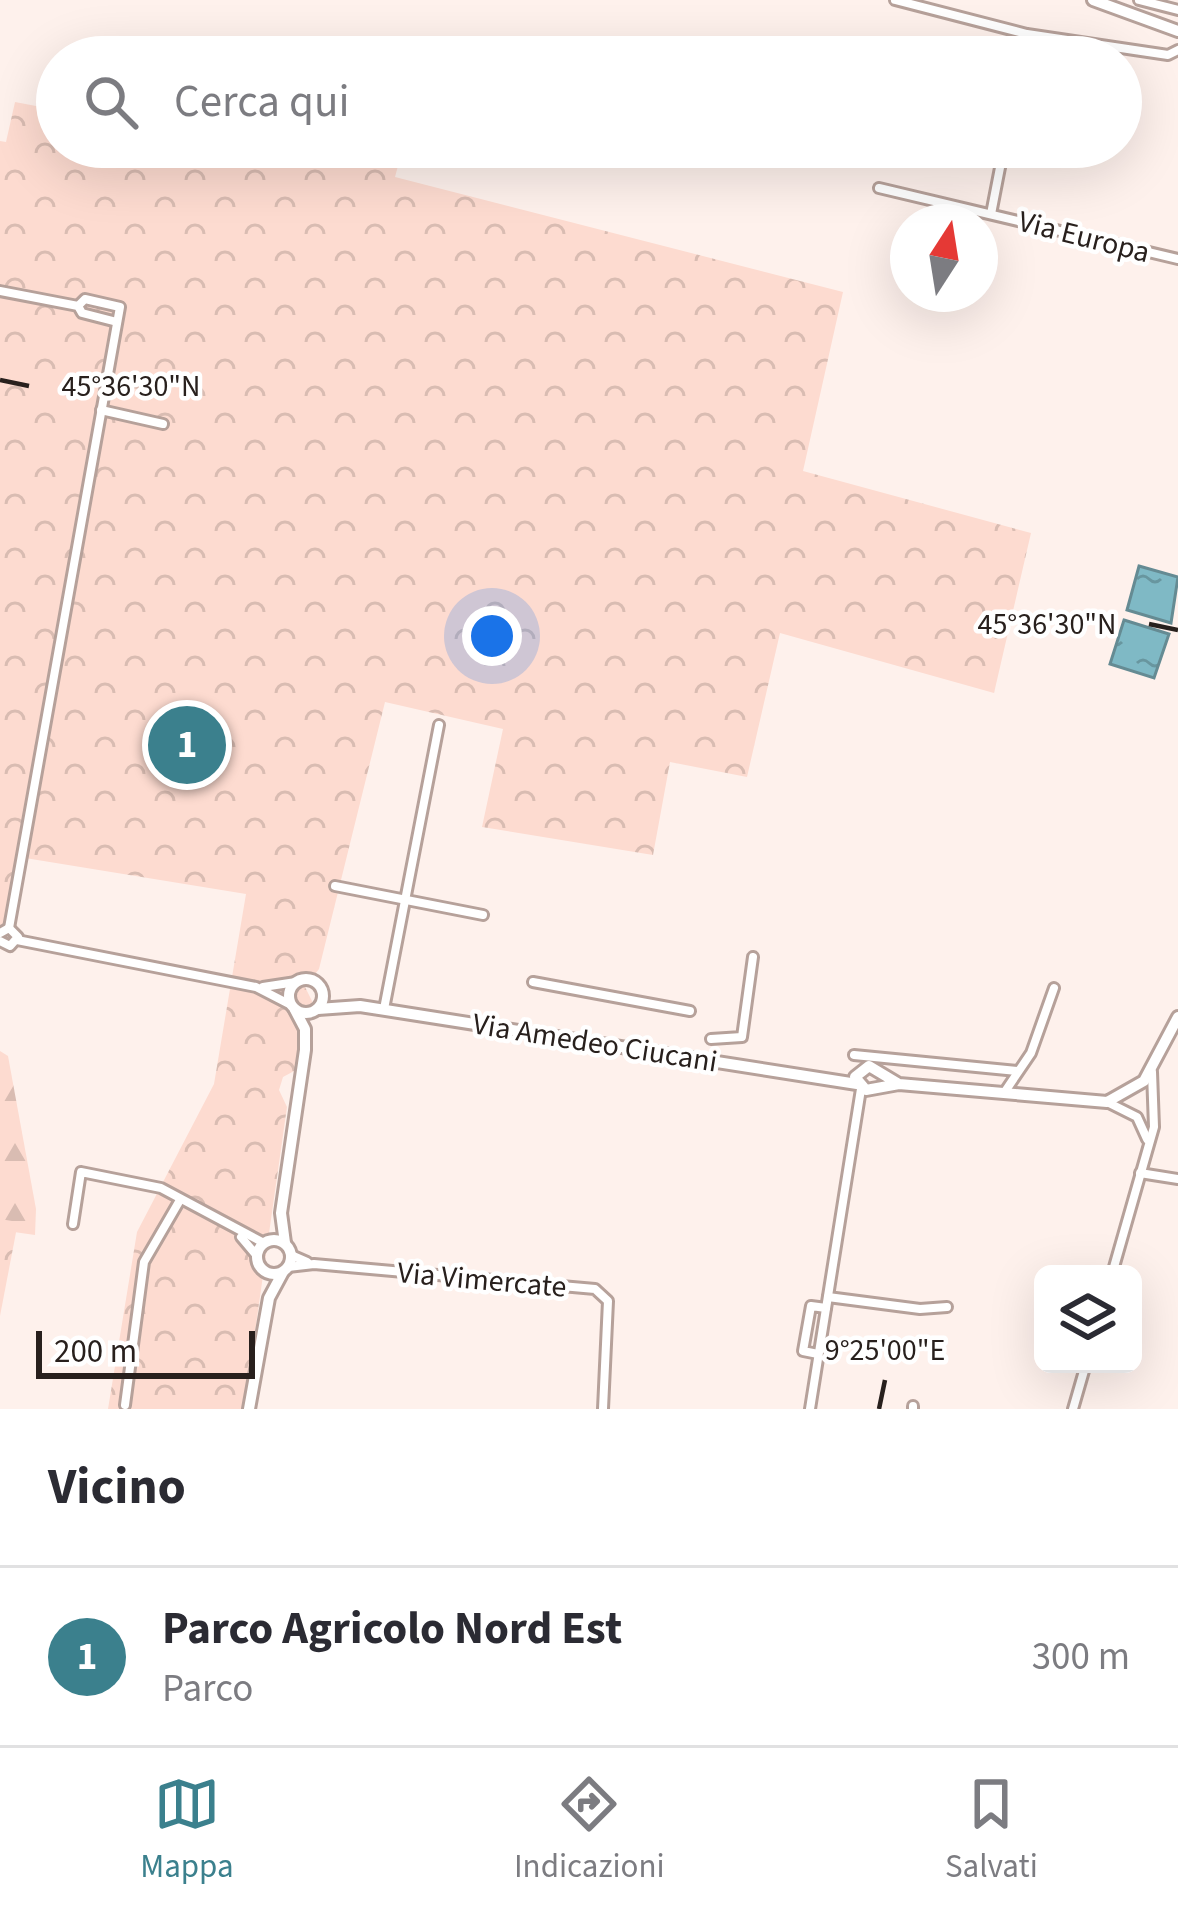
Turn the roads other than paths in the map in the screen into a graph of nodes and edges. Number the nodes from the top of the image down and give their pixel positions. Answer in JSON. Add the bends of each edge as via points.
{"nodes":[{"id":1,"x":895,"y":0,"type":"edge"},
{"id":2,"x":1093,"y":0,"type":"edge"},
{"id":3,"x":1139,"y":0,"type":"edge"},
{"id":4,"x":1178,"y":10,"type":"edge"},
{"id":5,"x":1178,"y":32,"type":"edge"},
{"id":6,"x":1027,"y":34,"type":"joint"},
{"id":7,"x":1040,"y":36,"type":"edge"},
{"id":8,"x":1178,"y":50,"type":"edge"},
{"id":9,"x":1142,"y":51,"type":"edge"},
{"id":10,"x":1000,"y":168,"type":"edge"},
{"id":11,"x":879,"y":188,"type":"dead end"},
{"id":12,"x":948,"y":204,"type":"edge"},
{"id":13,"x":993,"y":204,"type":"edge"},
{"id":14,"x":998,"y":216,"type":"edge"},
{"id":15,"x":1178,"y":259,"type":"edge"},
{"id":16,"x":0,"y":291,"type":"edge"},
{"id":17,"x":78,"y":306,"type":"junction"},
{"id":18,"x":117,"y":322,"type":"junction"},
{"id":19,"x":100,"y":410,"type":"junction"},
{"id":20,"x":164,"y":424,"type":"dead end"},
{"id":21,"x":439,"y":725,"type":"dead end"},
{"id":22,"x":335,"y":886,"type":"dead end"},
{"id":23,"x":403,"y":899,"type":"junction"},
{"id":24,"x":483,"y":915,"type":"dead end"},
{"id":25,"x":3,"y":934,"type":"edge"},
{"id":26,"x":17,"y":940,"type":"junction"},
{"id":27,"x":753,"y":957,"type":"dead end"},
{"id":28,"x":296,"y":982,"type":"junction"},
{"id":29,"x":533,"y":982,"type":"dead end"},
{"id":30,"x":256,"y":987,"type":"junction"},
{"id":31,"x":320,"y":987,"type":"junction"},
{"id":32,"x":1054,"y":988,"type":"dead end"},
{"id":33,"x":360,"y":1006,"type":"junction"},
{"id":34,"x":293,"y":1008,"type":"junction"},
{"id":35,"x":384,"y":1009,"type":"junction"},
{"id":36,"x":317,"y":1010,"type":"junction"},
{"id":37,"x":690,"y":1011,"type":"dead end"},
{"id":38,"x":1178,"y":1017,"type":"edge"},
{"id":39,"x":305,"y":1036,"type":"junction"},
{"id":40,"x":711,"y":1039,"type":"dead end"},
{"id":41,"x":854,"y":1054,"type":"dead end"},
{"id":42,"x":1017,"y":1071,"type":"junction"},
{"id":43,"x":1152,"y":1071,"type":"junction"},
{"id":44,"x":866,"y":1085,"type":"junction"},
{"id":45,"x":1133,"y":1090,"type":"junction"},
{"id":46,"x":1004,"y":1094,"type":"junction"},
{"id":47,"x":1107,"y":1102,"type":"junction"},
{"id":48,"x":1152,"y":1102,"type":"junction"},
{"id":49,"x":1147,"y":1148,"type":"junction"},
{"id":50,"x":1143,"y":1162,"type":"junction"},
{"id":51,"x":1140,"y":1173,"type":"junction"},
{"id":52,"x":1160,"y":1176,"type":"junction"},
{"id":53,"x":1178,"y":1179,"type":"edge"},
{"id":54,"x":180,"y":1200,"type":"junction"},
{"id":55,"x":280,"y":1213,"type":"junction"},
{"id":56,"x":73,"y":1224,"type":"dead end"},
{"id":57,"x":236,"y":1232,"type":"junction"},
{"id":58,"x":265,"y":1242,"type":"junction"},
{"id":59,"x":257,"y":1256,"type":"junction"},
{"id":60,"x":287,"y":1259,"type":"junction"},
{"id":61,"x":1114,"y":1265,"type":"edge"},
{"id":62,"x":264,"y":1270,"type":"junction"},
{"id":63,"x":268,"y":1298,"type":"junction"},
{"id":64,"x":827,"y":1303,"type":"junction"},
{"id":65,"x":947,"y":1307,"type":"dead end"},
{"id":66,"x":818,"y":1354,"type":"junction"},
{"id":67,"x":1083,"y":1373,"type":"edge"},
{"id":68,"x":124,"y":1405,"type":"dead end"},
{"id":69,"x":249,"y":1409,"type":"edge"},
{"id":70,"x":603,"y":1409,"type":"edge"},
{"id":71,"x":810,"y":1409,"type":"edge"},
{"id":72,"x":1073,"y":1409,"type":"edge"}],
"edges":[{"from":1,"to":6,"type":"street"},
{"from":2,"to":5,"type":"main road"},
{"from":3,"to":4,"type":"street"},
{"from":6,"to":7,"type":"street"},
{"from":8,"to":9,"type":"street"},
{"from":10,"to":13,"type":"street"},
{"from":11,"to":12,"type":"street","name":"Via Europa"},
{"from":14,"to":15,"type":"street","name":"Via Europa"},
{"from":16,"to":17,"type":"street"},
{"from":17,"to":18,"type":"street"},
{"from":17,"to":18,"type":"street","via":[[85,299],[120,307]]},
{"from":18,"to":19,"type":"street"},
{"from":19,"to":20,"type":"street"},
{"from":19,"to":25,"type":"street"},
{"from":21,"to":23,"type":"street"},
{"from":22,"to":23,"type":"street"},
{"from":23,"to":24,"type":"street"},
{"from":23,"to":35,"type":"street"},
{"from":25,"to":26,"type":"street"},
{"from":25,"to":26,"type":"street","name":"Via Amedeo Ciucani","via":[[9,946]]},
{"from":26,"to":30,"type":"street","name":"Via Amedeo Ciucani"},
{"from":27,"to":40,"type":"street","via":[[742,1037]]},
{"from":28,"to":30,"type":"street","name":"Via Amedeo Ciucani"},
{"from":28,"to":31,"type":"main road","name":"Via Amedeo Ciucani"},
{"from":28,"to":34,"type":"main road"},
{"from":29,"to":37,"type":"street"},
{"from":30,"to":34,"type":"street","name":"Via Amedeo Ciucani"},
{"from":31,"to":33,"type":"main road","name":"Via Amedeo Ciucani"},
{"from":31,"to":36,"type":"main road"},
{"from":32,"to":42,"type":"street","via":[[1046,1021]]},
{"from":33,"to":35,"type":"main road","name":"Via Amedeo Ciucani"},
{"from":33,"to":36,"type":"main road","name":"Via Amedeo Ciucani"},
{"from":34,"to":36,"type":"main road","name":"Via Amedeo Ciucani"},
{"from":34,"to":39,"type":"main road"},
{"from":35,"to":44,"type":"main road","name":"Via Amedeo Ciucani"},
{"from":36,"to":39,"type":"main road"},
{"from":38,"to":43,"type":"main road"},
{"from":39,"to":55,"type":"main road"},
{"from":41,"to":42,"type":"street"},
{"from":42,"to":46,"type":"street"},
{"from":43,"to":45,"type":"main road"},
{"from":43,"to":48,"type":"street"},
{"from":44,"to":46,"type":"main road","name":"Via Amedeo Ciucani"},
{"from":44,"to":64,"type":"street"},
{"from":45,"to":47,"type":"main road","name":"Via Amedeo Ciucani"},
{"from":45,"to":48,"type":"street"},
{"from":46,"to":47,"type":"main road","name":"Via Amedeo Ciucani"},
{"from":47,"to":49,"type":"street","via":[[1140,1120]]},
{"from":48,"to":49,"type":"street"},
{"from":49,"to":50,"type":"street"},
{"from":50,"to":51,"type":"street"},
{"from":50,"to":52,"type":"street"},
{"from":51,"to":52,"type":"street"},
{"from":51,"to":61,"type":"street"},
{"from":52,"to":53,"type":"street"},
{"from":54,"to":56,"type":"street","via":[[161,1188],[81,1172]]},
{"from":54,"to":57,"type":"street"},
{"from":54,"to":68,"type":"street","via":[[144,1262]]},
{"from":55,"to":58,"type":"main road"},
{"from":55,"to":60,"type":"main road"},
{"from":57,"to":58,"type":"street"},
{"from":57,"to":59,"type":"street"},
{"from":58,"to":59,"type":"main road"},
{"from":58,"to":60,"type":"main road"},
{"from":59,"to":62,"type":"main road"},
{"from":60,"to":62,"type":"main road"},
{"from":60,"to":63,"type":"main road"},
{"from":60,"to":70,"type":"street","name":"Via Vimercate","via":[[596,1289],[608,1301]]},
{"from":62,"to":63,"type":"main road"},
{"from":63,"to":69,"type":"main road"},
{"from":64,"to":65,"type":"street"},
{"from":64,"to":66,"type":"street"},
{"from":64,"to":66,"type":"street","via":[[811,1306],[802,1351]]},
{"from":66,"to":71,"type":"street"},
{"from":67,"to":72,"type":"street"}]}
